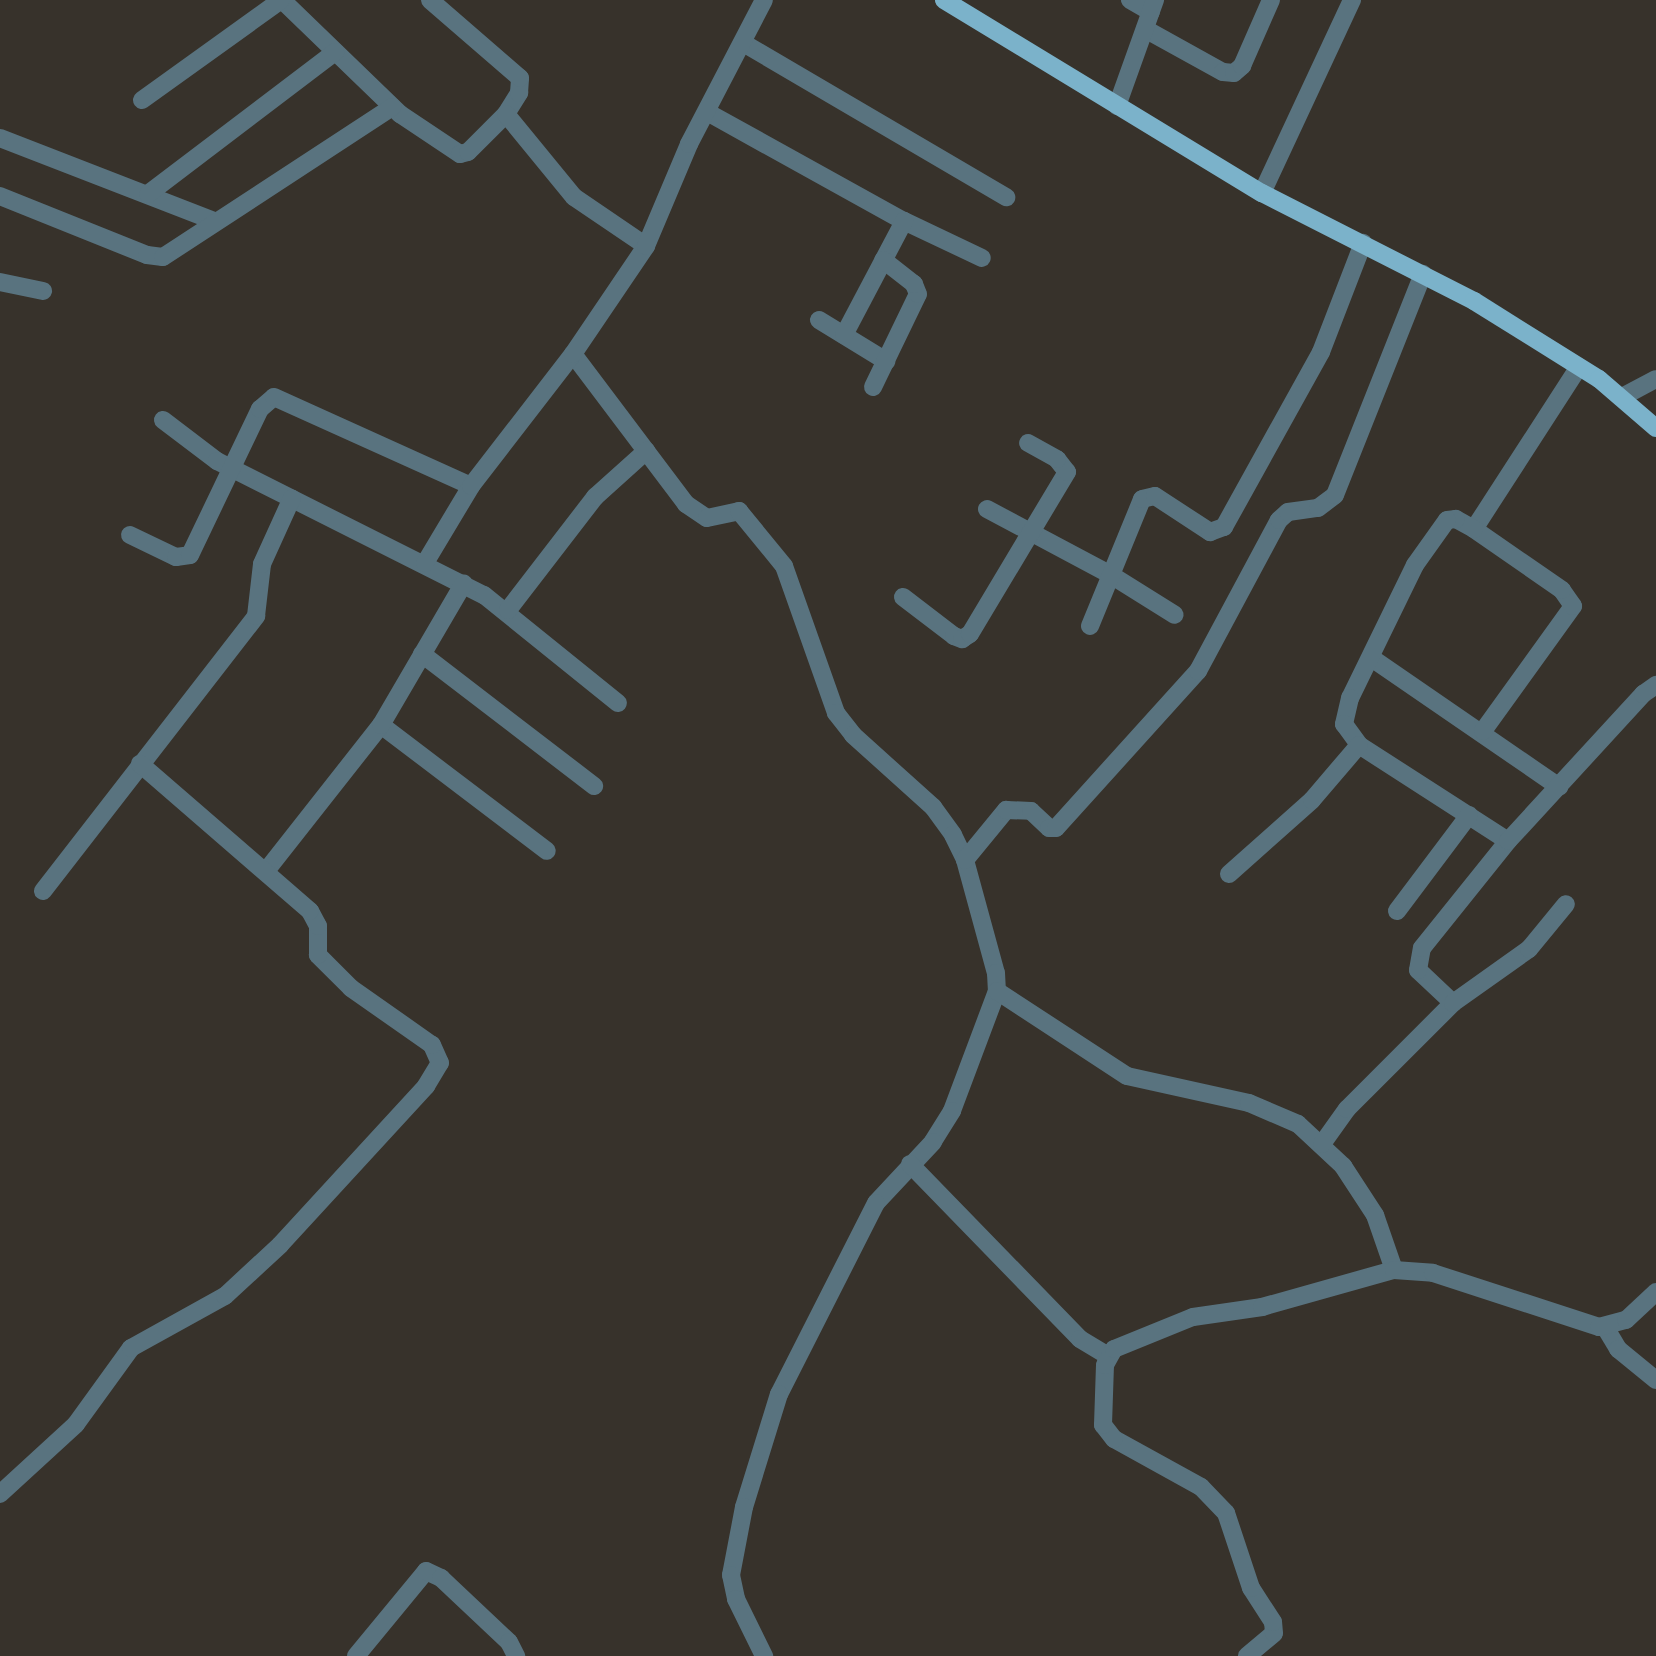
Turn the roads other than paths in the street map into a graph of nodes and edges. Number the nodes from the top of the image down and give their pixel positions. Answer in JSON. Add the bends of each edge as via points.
{"nodes":[{"id":1,"x":281,"y":0,"type":"edge"},
{"id":2,"x":430,"y":0,"type":"edge"},
{"id":3,"x":764,"y":0,"type":"edge"},
{"id":4,"x":944,"y":0,"type":"edge"},
{"id":5,"x":1130,"y":0,"type":"edge"},
{"id":6,"x":1352,"y":0,"type":"edge"},
{"id":7,"x":1265,"y":2,"type":"edge"},
{"id":8,"x":1150,"y":14,"type":"edge"},
{"id":9,"x":745,"y":44,"type":"junction"},
{"id":10,"x":335,"y":52,"type":"junction"},
{"id":11,"x":142,"y":100,"type":"dead end"},
{"id":12,"x":1117,"y":106,"type":"junction"},
{"id":13,"x":392,"y":107,"type":"junction"},
{"id":14,"x":707,"y":112,"type":"junction"},
{"id":15,"x":506,"y":114,"type":"junction"},
{"id":16,"x":0,"y":138,"type":"edge"},
{"id":17,"x":1262,"y":193,"type":"junction"},
{"id":18,"x":148,"y":194,"type":"junction"},
{"id":19,"x":0,"y":196,"type":"edge"},
{"id":20,"x":1006,"y":198,"type":"dead end"},
{"id":21,"x":214,"y":221,"type":"junction"},
{"id":22,"x":904,"y":221,"type":"junction"},
{"id":23,"x":1363,"y":243,"type":"junction"},
{"id":24,"x":646,"y":246,"type":"junction"},
{"id":25,"x":982,"y":258,"type":"dead end"},
{"id":26,"x":883,"y":260,"type":"junction"},
{"id":27,"x":1423,"y":274,"type":"junction"},
{"id":28,"x":0,"y":282,"type":"edge"},
{"id":29,"x":43,"y":291,"type":"dead end"},
{"id":30,"x":819,"y":320,"type":"dead end"},
{"id":31,"x":844,"y":335,"type":"junction"},
{"id":32,"x":573,"y":354,"type":"junction"},
{"id":33,"x":886,"y":361,"type":"junction"},
{"id":34,"x":1579,"y":367,"type":"junction"},
{"id":35,"x":1656,"y":379,"type":"edge"},
{"id":36,"x":873,"y":387,"type":"dead end"},
{"id":37,"x":1622,"y":397,"type":"junction"},
{"id":38,"x":163,"y":420,"type":"dead end"},
{"id":39,"x":1656,"y":428,"type":"edge"},
{"id":40,"x":1028,"y":443,"type":"dead end"},
{"id":41,"x":646,"y":452,"type":"junction"},
{"id":42,"x":233,"y":470,"type":"junction"},
{"id":43,"x":471,"y":486,"type":"junction"},
{"id":44,"x":292,"y":498,"type":"junction"},
{"id":45,"x":987,"y":509,"type":"dead end"},
{"id":46,"x":1474,"y":529,"type":"junction"},
{"id":47,"x":1032,"y":534,"type":"junction"},
{"id":48,"x":130,"y":535,"type":"dead end"},
{"id":49,"x":425,"y":563,"type":"junction"},
{"id":50,"x":1111,"y":575,"type":"junction"},
{"id":51,"x":464,"y":583,"type":"junction"},
{"id":52,"x":903,"y":597,"type":"dead end"},
{"id":53,"x":508,"y":610,"type":"junction"},
{"id":54,"x":1175,"y":615,"type":"dead end"},
{"id":55,"x":1090,"y":626,"type":"dead end"},
{"id":56,"x":422,"y":654,"type":"junction"},
{"id":57,"x":1373,"y":659,"type":"junction"},
{"id":58,"x":1656,"y":685,"type":"edge"},
{"id":59,"x":618,"y":703,"type":"dead end"},
{"id":60,"x":381,"y":725,"type":"junction"},
{"id":61,"x":1483,"y":732,"type":"junction"},
{"id":62,"x":1359,"y":745,"type":"junction"},
{"id":63,"x":140,"y":764,"type":"junction"},
{"id":64,"x":594,"y":786,"type":"dead end"},
{"id":65,"x":1559,"y":787,"type":"junction"},
{"id":66,"x":1469,"y":815,"type":"junction"},
{"id":67,"x":1508,"y":841,"type":"junction"},
{"id":68,"x":547,"y":850,"type":"dead end"},
{"id":69,"x":965,"y":860,"type":"junction"},
{"id":70,"x":266,"y":871,"type":"junction"},
{"id":71,"x":1229,"y":874,"type":"dead end"},
{"id":72,"x":43,"y":891,"type":"dead end"},
{"id":73,"x":1566,"y":904,"type":"dead end"},
{"id":74,"x":1396,"y":911,"type":"dead end"},
{"id":75,"x":997,"y":991,"type":"junction"},
{"id":76,"x":1453,"y":1003,"type":"junction"},
{"id":77,"x":1322,"y":1144,"type":"junction"},
{"id":78,"x":910,"y":1164,"type":"junction"},
{"id":79,"x":1394,"y":1270,"type":"junction"},
{"id":80,"x":1656,"y":1292,"type":"edge"},
{"id":81,"x":1605,"y":1327,"type":"junction"},
{"id":82,"x":1108,"y":1356,"type":"junction"},
{"id":83,"x":1656,"y":1380,"type":"edge"},
{"id":84,"x":0,"y":1494,"type":"edge"},
{"id":85,"x":760,"y":1654,"type":"edge"},
{"id":86,"x":356,"y":1656,"type":"edge"},
{"id":87,"x":516,"y":1656,"type":"edge"},
{"id":88,"x":1247,"y":1656,"type":"edge"}],
"edges":[{"from":1,"to":10,"type":"street"},
{"from":1,"to":11,"type":"street"},
{"from":2,"to":15,"type":"street","via":[[520,78],[519,93]]},
{"from":3,"to":9,"type":"street"},
{"from":4,"to":12,"type":"main road"},
{"from":5,"to":8,"type":"street"},
{"from":6,"to":17,"type":"street"},
{"from":7,"to":8,"type":"street","via":[[1242,66],[1234,73]]},
{"from":8,"to":12,"type":"street"},
{"from":9,"to":14,"type":"street"},
{"from":9,"to":20,"type":"street"},
{"from":10,"to":13,"type":"street"},
{"from":10,"to":18,"type":"street"},
{"from":12,"to":17,"type":"main road"},
{"from":13,"to":15,"type":"street","via":[[460,154],[468,152]]},
{"from":13,"to":21,"type":"street"},
{"from":14,"to":22,"type":"street"},
{"from":14,"to":24,"type":"street"},
{"from":15,"to":24,"type":"street","via":[[574,197]]},
{"from":16,"to":18,"type":"street"},
{"from":17,"to":23,"type":"main road"},
{"from":18,"to":21,"type":"street"},
{"from":19,"to":21,"type":"street","via":[[155,258],[173,252]]},
{"from":22,"to":25,"type":"street"},
{"from":22,"to":26,"type":"street"},
{"from":23,"to":27,"type":"main road"},
{"from":23,"to":50,"type":"street","via":[[1321,352],[1224,527],[1210,532],[1161,499],[1148,496]]},
{"from":24,"to":32,"type":"street"},
{"from":26,"to":31,"type":"street"},
{"from":26,"to":33,"type":"street","via":[[914,284],[918,294]]},
{"from":27,"to":34,"type":"main road"},
{"from":27,"to":69,"type":"street","via":[[1335,495],[1318,509],[1288,512],[1279,520],[1198,671],[1056,828],[1049,828],[1031,811],[1006,810]]},
{"from":28,"to":29,"type":"street"},
{"from":30,"to":31,"type":"street"},
{"from":31,"to":33,"type":"street"},
{"from":32,"to":41,"type":"street"},
{"from":32,"to":43,"type":"street"},
{"from":33,"to":36,"type":"street"},
{"from":34,"to":37,"type":"main road"},
{"from":34,"to":46,"type":"street"},
{"from":35,"to":37,"type":"street"},
{"from":37,"to":39,"type":"main road"},
{"from":38,"to":42,"type":"street"},
{"from":40,"to":47,"type":"street","via":[[1057,458],[1066,472]]},
{"from":41,"to":53,"type":"street","via":[[595,497]]},
{"from":41,"to":69,"type":"street","via":[[697,514],[708,518],[731,510],[750,520],[784,566],[836,713],[853,735],[933,807]]},
{"from":42,"to":43,"type":"street","via":[[260,409],[274,397]]},
{"from":42,"to":44,"type":"street"},
{"from":42,"to":48,"type":"street","via":[[190,555],[176,557]]},
{"from":43,"to":49,"type":"street"},
{"from":44,"to":49,"type":"street"},
{"from":44,"to":63,"type":"street","via":[[262,564],[256,616]]},
{"from":45,"to":47,"type":"street"},
{"from":46,"to":57,"type":"street","via":[[1456,519],[1437,528],[1415,565]]},
{"from":46,"to":61,"type":"street","via":[[1562,590],[1573,606]]},
{"from":47,"to":50,"type":"street"},
{"from":47,"to":52,"type":"street","via":[[977,626],[962,639]]},
{"from":49,"to":51,"type":"street"},
{"from":50,"to":54,"type":"street"},
{"from":50,"to":55,"type":"street"},
{"from":51,"to":53,"type":"street"},
{"from":51,"to":56,"type":"street"},
{"from":53,"to":59,"type":"street"},
{"from":56,"to":60,"type":"street"},
{"from":56,"to":64,"type":"street"},
{"from":57,"to":61,"type":"street"},
{"from":57,"to":62,"type":"street","via":[[1344,713],[1344,724]]},
{"from":58,"to":65,"type":"street"},
{"from":60,"to":68,"type":"street"},
{"from":60,"to":70,"type":"street"},
{"from":61,"to":65,"type":"street"},
{"from":62,"to":66,"type":"street"},
{"from":62,"to":71,"type":"street","via":[[1312,800]]},
{"from":63,"to":70,"type":"street"},
{"from":63,"to":72,"type":"street"},
{"from":65,"to":67,"type":"street"},
{"from":66,"to":67,"type":"street"},
{"from":66,"to":74,"type":"street"},
{"from":67,"to":76,"type":"street","via":[[1418,955],[1418,970]]},
{"from":69,"to":75,"type":"street"},
{"from":70,"to":84,"type":"street","via":[[315,917],[315,948],[328,967],[439,1052],[436,1073],[280,1245],[225,1296],[131,1348],[76,1424]]},
{"from":73,"to":76,"type":"street","via":[[1529,949]]},
{"from":75,"to":77,"type":"street","via":[[1127,1076],[1258,1106],[1298,1124]]},
{"from":75,"to":78,"type":"street","via":[[952,1111],[933,1142]]},
{"from":76,"to":77,"type":"street","via":[[1347,1109]]},
{"from":77,"to":79,"type":"street","via":[[1375,1215]]},
{"from":78,"to":82,"type":"street","via":[[1080,1339]]},
{"from":78,"to":85,"type":"street","via":[[876,1203],[775,1406],[744,1507],[731,1575],[736,1599]]},
{"from":79,"to":81,"type":"street","via":[[1433,1273],[1579,1323]]},
{"from":79,"to":82,"type":"street","via":[[1280,1303],[1193,1317],[1149,1332]]},
{"from":80,"to":81,"type":"street","via":[[1626,1320]]},
{"from":81,"to":83,"type":"street","via":[[1618,1349]]},
{"from":82,"to":88,"type":"street","via":[[1102,1419],[1110,1436],[1217,1499],[1235,1531],[1251,1588],[1273,1622],[1274,1633]]},
{"from":86,"to":87,"type":"street","via":[[426,1572],[441,1578],[509,1642]]}]}
